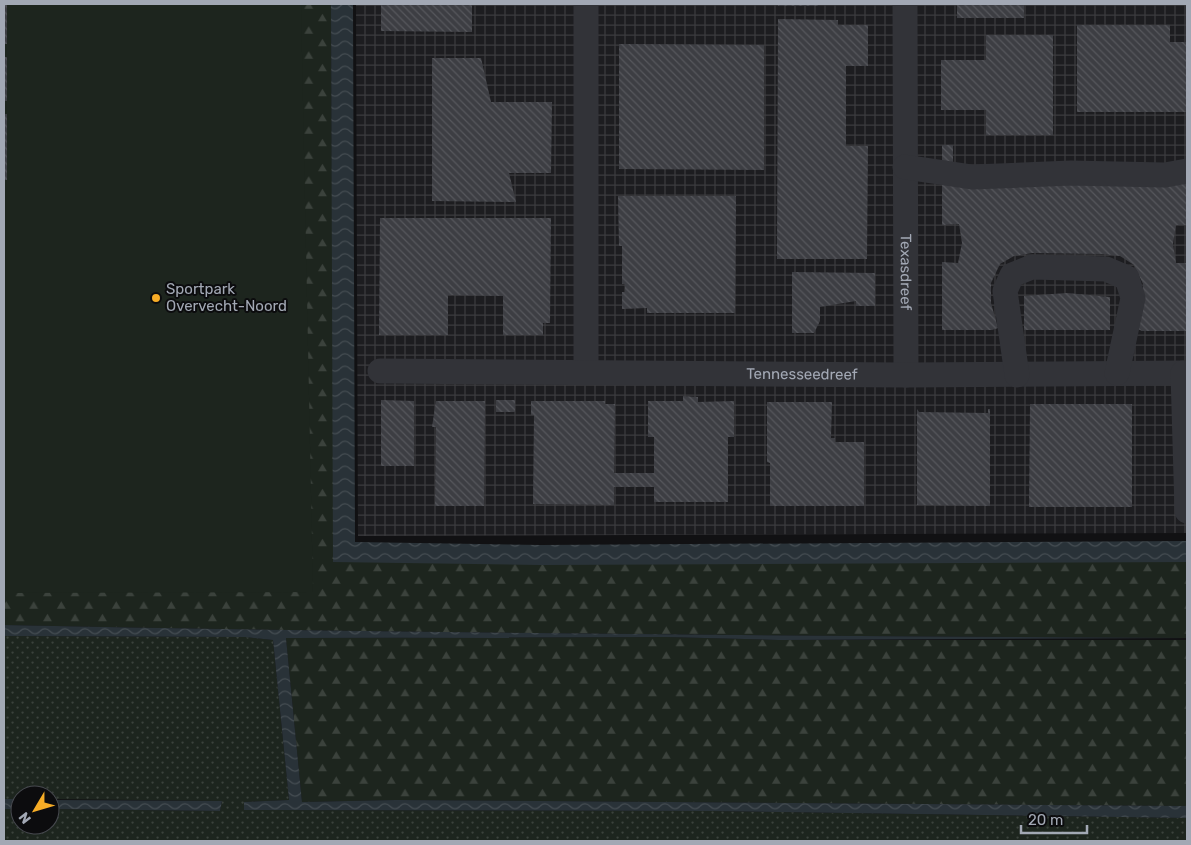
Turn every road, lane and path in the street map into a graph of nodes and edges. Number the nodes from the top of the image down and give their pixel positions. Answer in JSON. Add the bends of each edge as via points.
{"nodes":[{"id":1,"x":586,"y":4,"type":"edge"},
{"id":2,"x":905,"y":4,"type":"edge"},
{"id":3,"x":905,"y":167,"type":"junction"},
{"id":4,"x":1187,"y":171,"type":"edge"},
{"id":5,"x":380,"y":371,"type":"dead end"},
{"id":6,"x":586,"y":373,"type":"junction"},
{"id":7,"x":1117,"y":373,"type":"junction"},
{"id":8,"x":1185,"y":373,"type":"edge"},
{"id":9,"x":1017,"y":374,"type":"junction"},
{"id":10,"x":906,"y":375,"type":"junction"},
{"id":11,"x":1187,"y":511,"type":"edge"}],
"edges":[{"from":1,"to":6,"type":"street"},
{"from":2,"to":3,"type":"street","name":"Texasdreef"},
{"from":3,"to":4,"type":"street","via":[[972,177],[1071,173],[1165,175]]},
{"from":3,"to":10,"type":"street","name":"Texasdreef"},
{"from":5,"to":6,"type":"street","name":"Tennesseedreef"},
{"from":6,"to":10,"type":"street","name":"Tennesseedreef"},
{"from":7,"to":8,"type":"street","name":"Tennesseedreef"},
{"from":7,"to":9,"type":"street","name":"Tennesseedreef"},
{"from":7,"to":9,"type":"street","via":[[1133,298],[1127,278],[1106,269],[1032,268],[1012,275],[1005,291]]},
{"from":8,"to":11,"type":"street","name":"Tennesseedreef"},
{"from":9,"to":10,"type":"street","name":"Tennesseedreef"}]}
